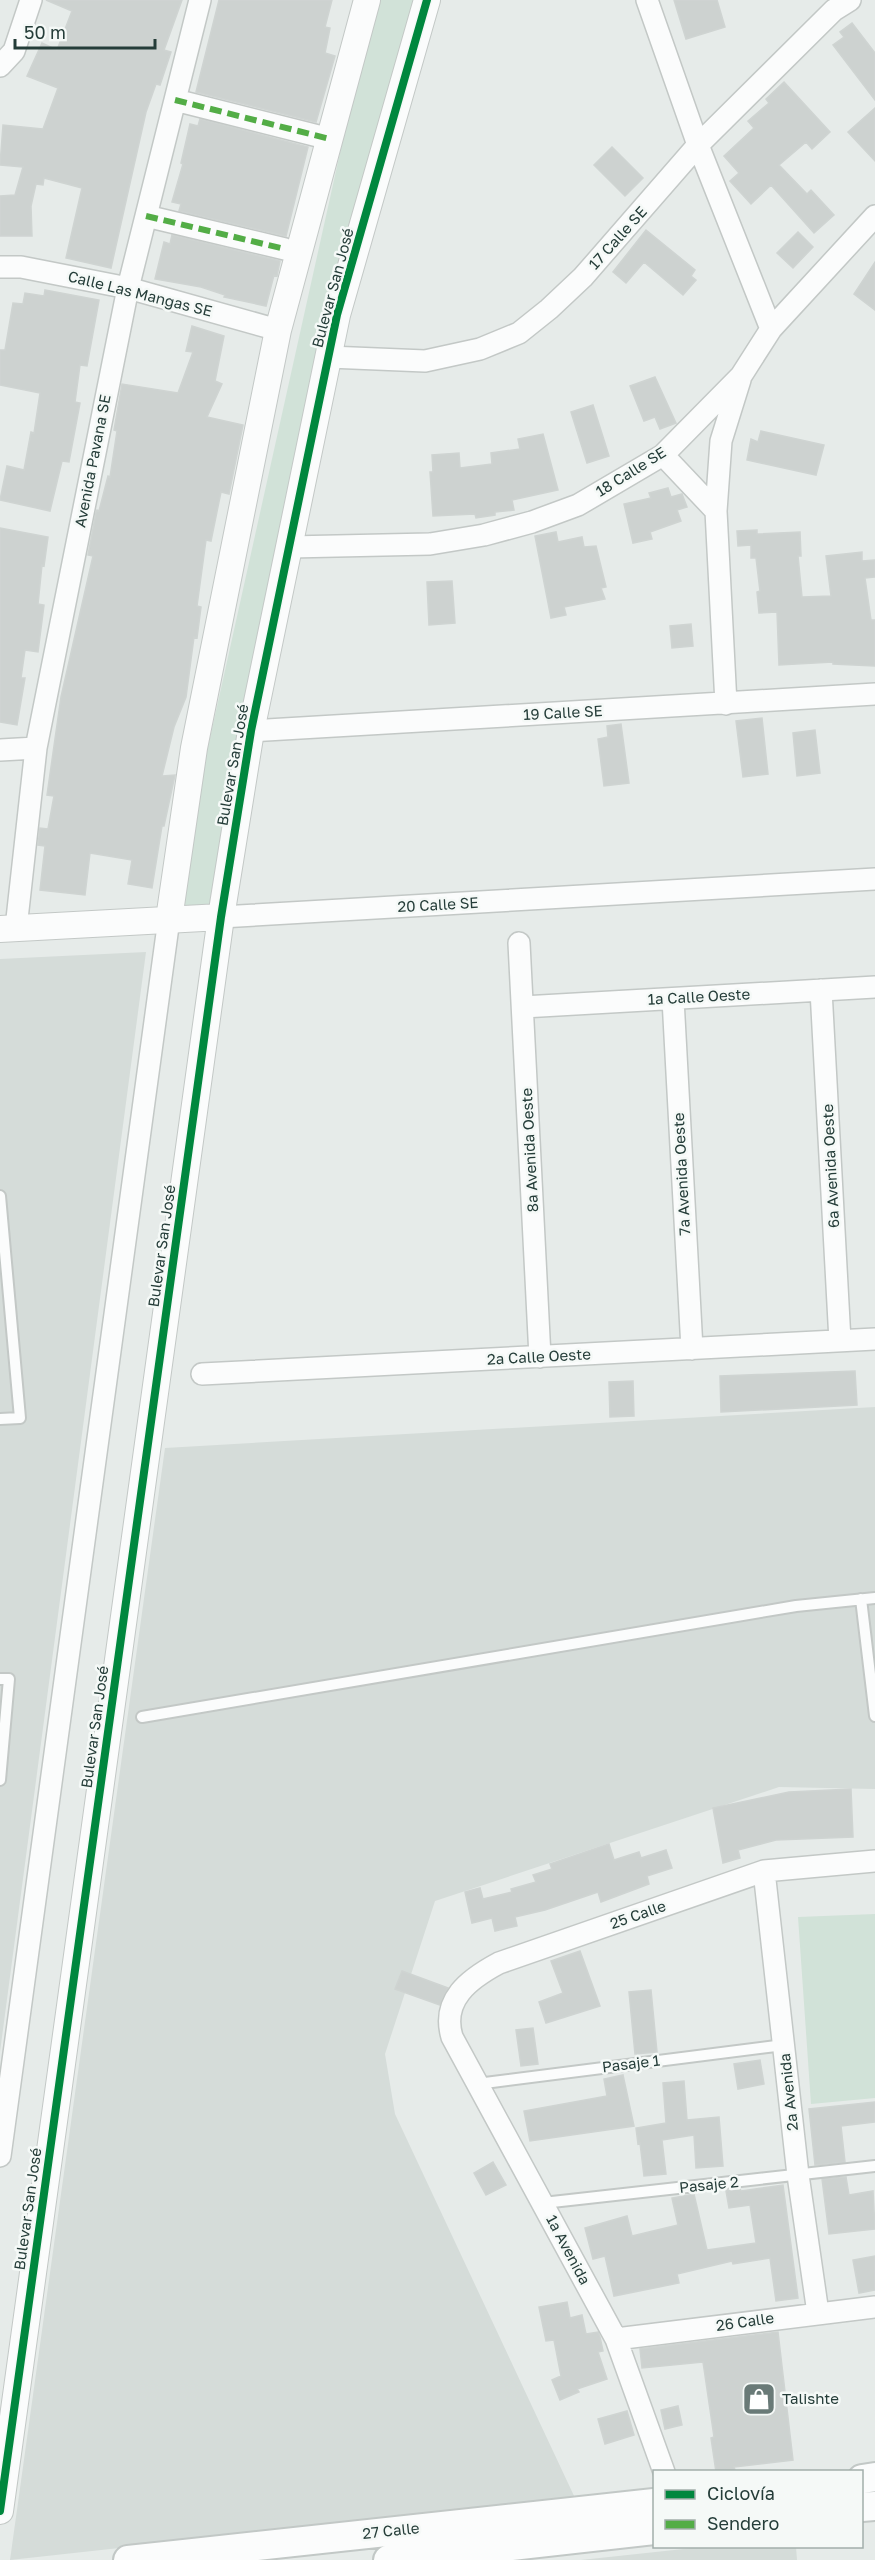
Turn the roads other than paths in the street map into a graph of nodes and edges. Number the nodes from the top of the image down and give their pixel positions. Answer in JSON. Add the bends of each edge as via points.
{"nodes":[{"id":1,"x":31,"y":0,"type":"edge"},
{"id":2,"x":200,"y":0,"type":"edge"},
{"id":3,"x":427,"y":0,"type":"edge"},
{"id":4,"x":647,"y":0,"type":"edge"},
{"id":5,"x":838,"y":3,"type":"edge"},
{"id":6,"x":360,"y":4,"type":"edge"},
{"id":7,"x":0,"y":66,"type":"edge"},
{"id":8,"x":175,"y":100,"type":"junction"},
{"id":9,"x":330,"y":139,"type":"junction"},
{"id":10,"x":698,"y":146,"type":"junction"},
{"id":11,"x":146,"y":216,"type":"junction"},
{"id":12,"x":875,"y":216,"type":"edge"},
{"id":13,"x":285,"y":249,"type":"dead end"},
{"id":14,"x":0,"y":267,"type":"edge"},
{"id":15,"x":128,"y":288,"type":"junction"},
{"id":16,"x":771,"y":329,"type":"junction"},
{"id":17,"x":278,"y":330,"type":"junction"},
{"id":18,"x":328,"y":357,"type":"junction"},
{"id":19,"x":741,"y":376,"type":"junction"},
{"id":20,"x":663,"y":455,"type":"junction"},
{"id":21,"x":716,"y":511,"type":"junction"},
{"id":22,"x":290,"y":547,"type":"junction"},
{"id":23,"x":875,"y":694,"type":"edge"},
{"id":24,"x":726,"y":704,"type":"junction"},
{"id":25,"x":251,"y":731,"type":"junction"},
{"id":26,"x":36,"y":748,"type":"junction"},
{"id":27,"x":0,"y":750,"type":"edge"},
{"id":28,"x":875,"y":879,"type":"edge"},
{"id":29,"x":221,"y":917,"type":"junction"},
{"id":30,"x":169,"y":919,"type":"junction"},
{"id":31,"x":8,"y":928,"type":"edge"},
{"id":32,"x":519,"y":943,"type":"dead end"},
{"id":33,"x":875,"y":987,"type":"edge"},
{"id":34,"x":821,"y":990,"type":"junction"},
{"id":35,"x":673,"y":999,"type":"junction"},
{"id":36,"x":523,"y":1007,"type":"junction"},
{"id":37,"x":0,"y":1197,"type":"edge"},
{"id":38,"x":875,"y":1339,"type":"edge"},
{"id":39,"x":840,"y":1341,"type":"junction"},
{"id":40,"x":692,"y":1349,"type":"junction"},
{"id":41,"x":540,"y":1357,"type":"junction"},
{"id":42,"x":202,"y":1374,"type":"dead end"},
{"id":43,"x":0,"y":1419,"type":"edge"},
{"id":44,"x":875,"y":1598,"type":"edge"},
{"id":45,"x":861,"y":1599,"type":"junction"},
{"id":46,"x":0,"y":1679,"type":"edge"},
{"id":47,"x":875,"y":1716,"type":"edge"},
{"id":48,"x":142,"y":1717,"type":"dead end"},
{"id":49,"x":0,"y":1780,"type":"edge"},
{"id":50,"x":875,"y":1861,"type":"edge"},
{"id":51,"x":764,"y":1871,"type":"junction"},
{"id":52,"x":452,"y":2037,"type":"joint"},
{"id":53,"x":784,"y":2045,"type":"junction"},
{"id":54,"x":477,"y":2084,"type":"junction"},
{"id":55,"x":0,"y":2156,"type":"edge"},
{"id":56,"x":875,"y":2166,"type":"edge"},
{"id":57,"x":798,"y":2175,"type":"junction"},
{"id":58,"x":543,"y":2203,"type":"junction"},
{"id":59,"x":875,"y":2307,"type":"edge"},
{"id":60,"x":818,"y":2313,"type":"junction"},
{"id":61,"x":616,"y":2339,"type":"junction"},
{"id":62,"x":663,"y":2470,"type":"edge"},
{"id":63,"x":653,"y":2503,"type":"edge"},
{"id":64,"x":0,"y":2511,"type":"edge"},
{"id":65,"x":653,"y":2530,"type":"edge"},
{"id":66,"x":539,"y":2551,"type":"edge"},
{"id":67,"x":128,"y":2560,"type":"edge"},
{"id":68,"x":388,"y":2560,"type":"edge"}],
"edges":[{"from":1,"to":7,"type":"street","via":[[14,51]]},
{"from":2,"to":8,"type":"street","name":"Avenida Pavana SE"},
{"from":3,"to":18,"type":"street","name":"Bulevar San José"},
{"from":4,"to":10,"type":"street"},
{"from":5,"to":10,"type":"street","name":"17 Calle SE"},
{"from":6,"to":9,"type":"street"},
{"from":8,"to":9,"type":"street"},
{"from":8,"to":11,"type":"street","name":"Avenida Pavana SE"},
{"from":9,"to":17,"type":"street"},
{"from":10,"to":16,"type":"street"},
{"from":10,"to":18,"type":"street","name":"17 Calle SE","via":[[583,277],[519,333],[480,349],[425,361]]},
{"from":11,"to":13,"type":"street"},
{"from":11,"to":15,"type":"street","name":"Avenida Pavana SE"},
{"from":12,"to":16,"type":"street","name":"18 Calle SE"},
{"from":14,"to":15,"type":"street","name":"Calle Las Mangas SE","via":[[21,267]]},
{"from":15,"to":17,"type":"street","name":"Calle Las Mangas SE"},
{"from":15,"to":26,"type":"street","name":"Avenida Pavana SE"},
{"from":16,"to":19,"type":"street","name":"18 Calle SE"},
{"from":17,"to":30,"type":"street","via":[[194,748]]},
{"from":18,"to":22,"type":"street","name":"Bulevar San José"},
{"from":19,"to":20,"type":"street","name":"18 Calle SE"},
{"from":19,"to":21,"type":"street","via":[[721,441]]},
{"from":20,"to":21,"type":"street"},
{"from":20,"to":22,"type":"street","name":"18 Calle SE","via":[[578,505],[484,535],[430,544]]},
{"from":21,"to":24,"type":"street"},
{"from":22,"to":25,"type":"street","name":"Bulevar San José"},
{"from":23,"to":24,"type":"street","name":"19 Calle SE"},
{"from":24,"to":25,"type":"street","name":"19 Calle SE"},
{"from":25,"to":29,"type":"street","name":"Bulevar San José"},
{"from":26,"to":27,"type":"street"},
{"from":26,"to":31,"type":"street","name":"Avenida Pavana SE"},
{"from":28,"to":29,"type":"street","name":"20 Calle SE"},
{"from":29,"to":30,"type":"street","name":"20 Calle SE"},
{"from":29,"to":64,"type":"street","name":"Bulevar San José"},
{"from":30,"to":31,"type":"street","name":"20 Calle SE"},
{"from":30,"to":55,"type":"street"},
{"from":32,"to":36,"type":"street","name":"8a Avenida Oeste"},
{"from":33,"to":34,"type":"street","name":"1a Calle Oeste"},
{"from":34,"to":35,"type":"street","name":"1a Calle Oeste"},
{"from":34,"to":39,"type":"street","name":"6a Avenida Oeste"},
{"from":35,"to":36,"type":"street","name":"1a Calle Oeste"},
{"from":35,"to":40,"type":"street","name":"7a Avenida Oeste"},
{"from":36,"to":41,"type":"street","name":"8a Avenida Oeste"},
{"from":37,"to":43,"type":"lane","via":[[20,1418]]},
{"from":38,"to":39,"type":"street","name":"2a Calle Oeste"},
{"from":39,"to":40,"type":"street","name":"2a Calle Oeste"},
{"from":40,"to":41,"type":"street","name":"2a Calle Oeste"},
{"from":41,"to":42,"type":"street","name":"2a Calle Oeste"},
{"from":44,"to":45,"type":"lane"},
{"from":45,"to":47,"type":"lane"},
{"from":45,"to":48,"type":"lane","via":[[796,1606]]},
{"from":46,"to":49,"type":"lane","via":[[9,1679]]},
{"from":50,"to":51,"type":"street","name":"25 Calle"},
{"from":51,"to":52,"type":"street","name":"25 Calle","via":[[499,1963],[478,1974],[451,2006],[447,2023]]},
{"from":51,"to":53,"type":"street","name":"2a Avenida"},
{"from":52,"to":54,"type":"street","name":"1a Avenida"},
{"from":53,"to":54,"type":"lane","name":"Pasaje 1"},
{"from":53,"to":57,"type":"street","name":"2a Avenida"},
{"from":54,"to":58,"type":"street","name":"1a Avenida"},
{"from":56,"to":57,"type":"lane","name":"Pasaje 2"},
{"from":57,"to":58,"type":"lane","name":"Pasaje 2"},
{"from":57,"to":60,"type":"street","name":"2a Avenida"},
{"from":58,"to":61,"type":"street","name":"1a Avenida"},
{"from":59,"to":60,"type":"street","name":"26 Calle"},
{"from":60,"to":61,"type":"street","name":"26 Calle"},
{"from":61,"to":62,"type":"street","name":"1a Avenida"},
{"from":63,"to":67,"type":"main road","name":"27 Calle"},
{"from":65,"to":66,"type":"main road","name":"27 Calle"},
{"from":66,"to":68,"type":"main road","name":"27 Calle"}]}
